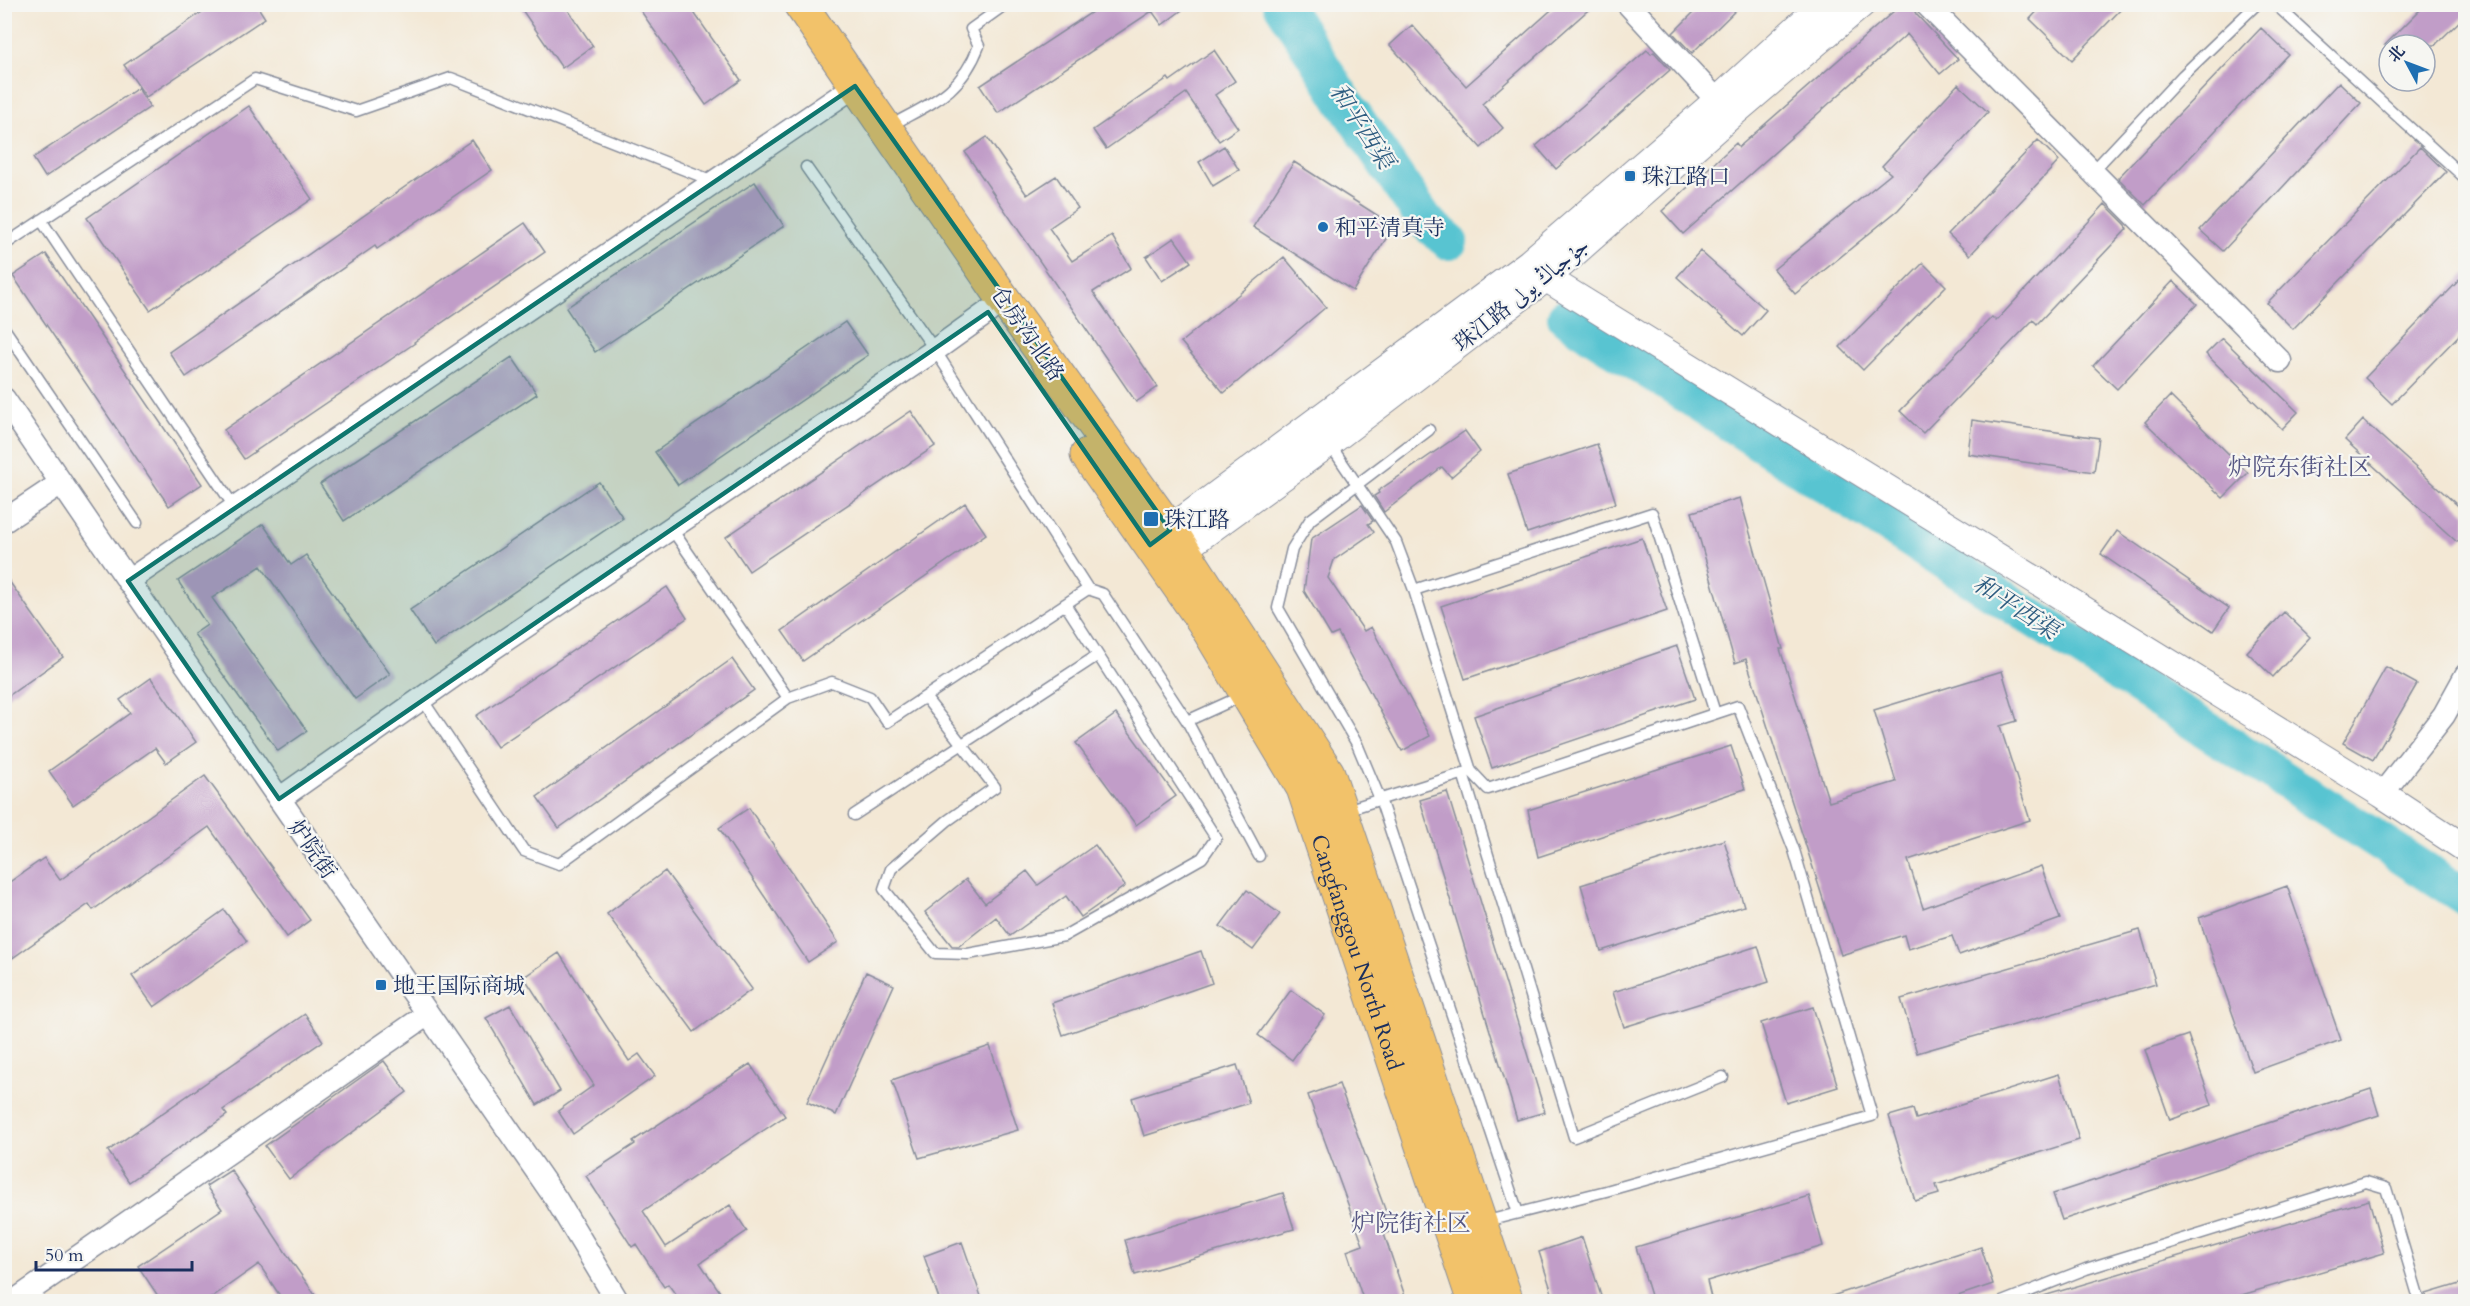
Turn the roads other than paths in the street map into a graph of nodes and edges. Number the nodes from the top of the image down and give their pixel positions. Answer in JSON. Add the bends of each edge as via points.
{"nodes":[{"id":1,"x":775,"y":4,"type":"edge"},
{"id":2,"x":800,"y":4,"type":"edge"},
{"id":3,"x":1006,"y":4,"type":"edge"},
{"id":4,"x":1628,"y":4,"type":"edge"},
{"id":5,"x":1823,"y":4,"type":"edge"},
{"id":6,"x":1862,"y":4,"type":"edge"},
{"id":7,"x":1926,"y":4,"type":"edge"},
{"id":8,"x":2258,"y":4,"type":"edge"},
{"id":9,"x":2275,"y":4,"type":"edge"},
{"id":10,"x":847,"y":91,"type":"junction"},
{"id":11,"x":1725,"y":108,"type":"junction"},
{"id":12,"x":885,"y":129,"type":"junction"},
{"id":13,"x":806,"y":167,"type":"dead end"},
{"id":14,"x":2092,"y":172,"type":"junction"},
{"id":15,"x":2466,"y":179,"type":"edge"},
{"id":16,"x":714,"y":181,"type":"junction"},
{"id":17,"x":41,"y":220,"type":"junction"},
{"id":18,"x":4,"y":245,"type":"edge"},
{"id":19,"x":1538,"y":271,"type":"junction"},
{"id":20,"x":988,"y":312,"type":"junction"},
{"id":21,"x":4,"y":328,"type":"edge"},
{"id":22,"x":935,"y":350,"type":"junction"},
{"id":23,"x":2280,"y":361,"type":"dead end"},
{"id":24,"x":4,"y":399,"type":"edge"},
{"id":25,"x":1429,"y":430,"type":"dead end"},
{"id":26,"x":1329,"y":443,"type":"junction"},
{"id":27,"x":61,"y":483,"type":"junction"},
{"id":28,"x":1358,"y":485,"type":"junction"},
{"id":29,"x":235,"y":508,"type":"junction"},
{"id":30,"x":4,"y":521,"type":"edge"},
{"id":31,"x":137,"y":523,"type":"dead end"},
{"id":32,"x":671,"y":528,"type":"junction"},
{"id":33,"x":1166,"y":547,"type":"junction"},
{"id":34,"x":128,"y":581,"type":"junction"},
{"id":35,"x":1088,"y":588,"type":"junction"},
{"id":36,"x":1414,"y":590,"type":"junction"},
{"id":37,"x":1065,"y":604,"type":"junction"},
{"id":38,"x":1098,"y":655,"type":"junction"},
{"id":39,"x":2466,"y":675,"type":"edge"},
{"id":40,"x":1246,"y":694,"type":"junction"},
{"id":41,"x":926,"y":697,"type":"junction"},
{"id":42,"x":788,"y":698,"type":"junction"},
{"id":43,"x":422,"y":699,"type":"junction"},
{"id":44,"x":1714,"y":713,"type":"junction"},
{"id":45,"x":1188,"y":721,"type":"junction"},
{"id":46,"x":962,"y":744,"type":"junction"},
{"id":47,"x":1467,"y":772,"type":"junction"},
{"id":48,"x":2382,"y":794,"type":"junction"},
{"id":49,"x":279,"y":799,"type":"junction"},
{"id":50,"x":1380,"y":799,"type":"junction"},
{"id":51,"x":1341,"y":812,"type":"junction"},
{"id":52,"x":854,"y":815,"type":"dead end"},
{"id":53,"x":2466,"y":849,"type":"edge"},
{"id":54,"x":1259,"y":856,"type":"dead end"},
{"id":55,"x":428,"y":1014,"type":"junction"},
{"id":56,"x":1723,"y":1077,"type":"dead end"},
{"id":57,"x":1518,"y":1213,"type":"junction"},
{"id":58,"x":1480,"y":1222,"type":"junction"},
{"id":59,"x":13,"y":1302,"type":"edge"},
{"id":60,"x":618,"y":1302,"type":"edge"},
{"id":61,"x":1473,"y":1302,"type":"edge"},
{"id":62,"x":1507,"y":1302,"type":"edge"},
{"id":63,"x":2002,"y":1302,"type":"edge"},
{"id":64,"x":2420,"y":1302,"type":"edge"}],
"edges":[{"from":1,"to":10,"type":"main road","name":"仓房沟北路"},
{"from":2,"to":10,"type":"main road","name":"仓房沟北路"},
{"from":3,"to":12,"type":"lane","via":[[971,29],[980,46],[951,92]]},
{"from":4,"to":11,"type":"street"},
{"from":5,"to":11,"type":"street","name":"珠江路 جۇجياڭ يولى"},
{"from":6,"to":11,"type":"street","name":"珠江路 جۇجياڭ يولى"},
{"from":7,"to":14,"type":"street"},
{"from":8,"to":14,"type":"lane","via":[[2183,75]]},
{"from":9,"to":15,"type":"lane"},
{"from":10,"to":12,"type":"main road","name":"仓房沟北路"},
{"from":10,"to":16,"type":"street"},
{"from":10,"to":20,"type":"main road","name":"仓房沟北路"},
{"from":11,"to":19,"type":"street","name":"珠江路 جۇجياڭ يولى"},
{"from":12,"to":33,"type":"main road","name":"仓房沟北路","via":[[1005,301]]},
{"from":13,"to":22,"type":"lane"},
{"from":14,"to":23,"type":"street"},
{"from":16,"to":17,"type":"lane","via":[[451,78],[356,111],[255,79]]},
{"from":16,"to":29,"type":"street"},
{"from":17,"to":18,"type":"lane"},
{"from":17,"to":29,"type":"lane"},
{"from":19,"to":26,"type":"street","name":"珠江路 جۇجياڭ يولى"},
{"from":19,"to":33,"type":"street","name":"珠江路 جۇجياڭ يولى"},
{"from":19,"to":48,"type":"street"},
{"from":20,"to":22,"type":"street"},
{"from":20,"to":33,"type":"main road","name":"仓房沟北路"},
{"from":21,"to":31,"type":"lane"},
{"from":22,"to":32,"type":"street"},
{"from":22,"to":35,"type":"lane"},
{"from":24,"to":27,"type":"street","name":"炉院街"},
{"from":25,"to":28,"type":"lane"},
{"from":26,"to":28,"type":"lane"},
{"from":26,"to":33,"type":"street","name":"珠江路 جۇجياڭ يولى"},
{"from":27,"to":30,"type":"street"},
{"from":27,"to":34,"type":"street","name":"炉院街"},
{"from":28,"to":36,"type":"lane","via":[[1396,542]]},
{"from":28,"to":50,"type":"lane","via":[[1310,520],[1292,549],[1278,608],[1356,744]]},
{"from":29,"to":34,"type":"street"},
{"from":32,"to":42,"type":"lane"},
{"from":32,"to":43,"type":"street"},
{"from":33,"to":40,"type":"main road","name":"仓房沟北路"},
{"from":33,"to":51,"type":"main road","name":"Cangfanggou North Road","via":[[1328,773]]},
{"from":34,"to":49,"type":"street","name":"炉院街"},
{"from":35,"to":37,"type":"lane"},
{"from":35,"to":45,"type":"lane","via":[[1103,594]]},
{"from":36,"to":44,"type":"lane","via":[[1652,513]]},
{"from":36,"to":47,"type":"lane"},
{"from":37,"to":38,"type":"lane"},
{"from":37,"to":41,"type":"lane"},
{"from":38,"to":46,"type":"lane"},
{"from":38,"to":46,"type":"lane","via":[[1216,838],[1202,858],[1064,936],[968,954],[935,953],[884,889],[891,868],[995,786]]},
{"from":39,"to":48,"type":"street","via":[[2444,715]]},
{"from":40,"to":45,"type":"lane"},
{"from":40,"to":61,"type":"main road","name":"Cangfanggou North Road","via":[[1303,788]]},
{"from":41,"to":42,"type":"lane","via":[[887,723],[870,697],[832,682]]},
{"from":41,"to":46,"type":"lane"},
{"from":42,"to":43,"type":"lane","via":[[559,864],[524,851]]},
{"from":43,"to":49,"type":"street"},
{"from":44,"to":47,"type":"lane","via":[[1488,789]]},
{"from":44,"to":57,"type":"lane","via":[[1738,706],[1794,850],[1872,1116]]},
{"from":45,"to":54,"type":"lane"},
{"from":46,"to":52,"type":"lane"},
{"from":47,"to":50,"type":"lane"},
{"from":47,"to":56,"type":"lane","via":[[1574,1137]]},
{"from":48,"to":53,"type":"street"},
{"from":49,"to":55,"type":"street","name":"炉院街"},
{"from":50,"to":51,"type":"lane"},
{"from":50,"to":57,"type":"lane"},
{"from":51,"to":58,"type":"main road","name":"Cangfanggou North Road"},
{"from":55,"to":59,"type":"street"},
{"from":55,"to":60,"type":"street","name":"炉院街","via":[[556,1199]]},
{"from":57,"to":58,"type":"lane"},
{"from":58,"to":62,"type":"main road","name":"Cangfanggou North Road"},
{"from":63,"to":64,"type":"lane","via":[[2086,1269],[2366,1182],[2386,1188]]}]}
